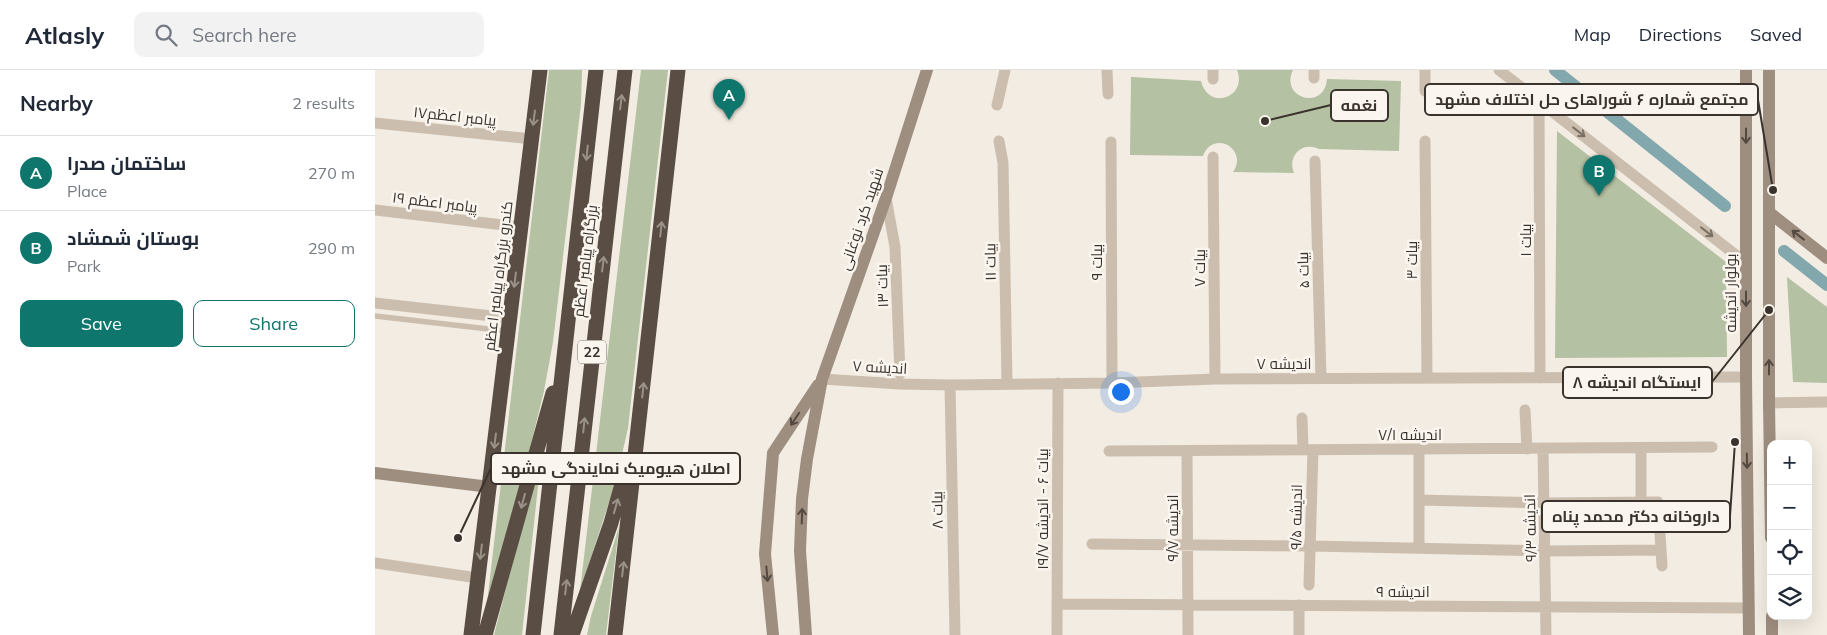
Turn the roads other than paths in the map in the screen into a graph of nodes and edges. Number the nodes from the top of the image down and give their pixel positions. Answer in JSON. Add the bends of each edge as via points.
{"nodes":[{"id":1,"x":540,"y":70,"type":"edge"},
{"id":2,"x":590,"y":70,"type":"edge"},
{"id":3,"x":597,"y":70,"type":"edge"},
{"id":4,"x":625,"y":70,"type":"edge"},
{"id":5,"x":678,"y":70,"type":"edge"},
{"id":6,"x":927,"y":70,"type":"edge"},
{"id":7,"x":1005,"y":70,"type":"edge"},
{"id":8,"x":1107,"y":70,"type":"edge"},
{"id":9,"x":1425,"y":70,"type":"edge"},
{"id":10,"x":1499,"y":70,"type":"edge"},
{"id":11,"x":1746,"y":70,"type":"edge"},
{"id":12,"x":1769,"y":70,"type":"edge"},
{"id":13,"x":1425,"y":91,"type":"dead end"},
{"id":14,"x":1108,"y":94,"type":"dead end"},
{"id":15,"x":1539,"y":102,"type":"junction"},
{"id":16,"x":997,"y":105,"type":"dead end"},
{"id":17,"x":592,"y":108,"type":"junction"},
{"id":18,"x":375,"y":122,"type":"edge"},
{"id":19,"x":532,"y":139,"type":"junction"},
{"id":20,"x":999,"y":141,"type":"dead end"},
{"id":21,"x":1425,"y":141,"type":"dead end"},
{"id":22,"x":1111,"y":142,"type":"dead end"},
{"id":23,"x":1213,"y":157,"type":"dead end"},
{"id":24,"x":1315,"y":161,"type":"dead end"},
{"id":25,"x":886,"y":198,"type":"junction"},
{"id":26,"x":375,"y":210,"type":"edge"},
{"id":27,"x":1770,"y":213,"type":"junction"},
{"id":28,"x":521,"y":227,"type":"junction"},
{"id":29,"x":1827,"y":258,"type":"edge"},
{"id":30,"x":1746,"y":263,"type":"junction"},
{"id":31,"x":375,"y":302,"type":"edge"},
{"id":32,"x":375,"y":316,"type":"edge"},
{"id":33,"x":509,"y":324,"type":"junction"},
{"id":34,"x":565,"y":353,"type":"junction"},
{"id":35,"x":899,"y":374,"type":"dead end"},
{"id":36,"x":1746,"y":377,"type":"junction"},
{"id":37,"x":1321,"y":378,"type":"junction"},
{"id":38,"x":1427,"y":378,"type":"junction"},
{"id":39,"x":1540,"y":378,"type":"junction"},
{"id":40,"x":822,"y":379,"type":"junction"},
{"id":41,"x":1215,"y":379,"type":"junction"},
{"id":42,"x":1007,"y":383,"type":"junction"},
{"id":43,"x":1058,"y":383,"type":"junction"},
{"id":44,"x":1111,"y":383,"type":"junction"},
{"id":45,"x":950,"y":384,"type":"junction"},
{"id":46,"x":1827,"y":402,"type":"edge"},
{"id":47,"x":1769,"y":403,"type":"junction"},
{"id":48,"x":1525,"y":410,"type":"dead end"},
{"id":49,"x":640,"y":417,"type":"junction"},
{"id":50,"x":1302,"y":418,"type":"dead end"},
{"id":51,"x":1712,"y":447,"type":"dead end"},
{"id":52,"x":1543,"y":448,"type":"junction"},
{"id":53,"x":1641,"y":448,"type":"junction"},
{"id":54,"x":1419,"y":449,"type":"junction"},
{"id":55,"x":1527,"y":449,"type":"junction"},
{"id":56,"x":1308,"y":450,"type":"junction"},
{"id":57,"x":1109,"y":451,"type":"dead end"},
{"id":58,"x":1187,"y":451,"type":"junction"},
{"id":59,"x":375,"y":473,"type":"edge"},
{"id":60,"x":490,"y":487,"type":"junction"},
{"id":61,"x":1419,"y":500,"type":"junction"},
{"id":62,"x":1641,"y":502,"type":"junction"},
{"id":63,"x":1544,"y":503,"type":"junction"},
{"id":64,"x":1771,"y":530,"type":"edge"},
{"id":65,"x":1092,"y":544,"type":"dead end"},
{"id":66,"x":1187,"y":546,"type":"junction"},
{"id":67,"x":1311,"y":546,"type":"junction"},
{"id":68,"x":1419,"y":548,"type":"junction"},
{"id":69,"x":1661,"y":550,"type":"junction"},
{"id":70,"x":1545,"y":551,"type":"junction"},
{"id":71,"x":375,"y":563,"type":"edge"},
{"id":72,"x":1662,"y":566,"type":"dead end"},
{"id":73,"x":478,"y":578,"type":"junction"},
{"id":74,"x":1309,"y":585,"type":"dead end"},
{"id":75,"x":1057,"y":604,"type":"junction"},
{"id":76,"x":1188,"y":604,"type":"junction"},
{"id":77,"x":1299,"y":605,"type":"junction"},
{"id":78,"x":1546,"y":607,"type":"junction"},
{"id":79,"x":1749,"y":608,"type":"junction"},
{"id":80,"x":1772,"y":620,"type":"edge"},
{"id":81,"x":471,"y":635,"type":"edge"},
{"id":82,"x":485,"y":635,"type":"edge"},
{"id":83,"x":533,"y":635,"type":"edge"},
{"id":84,"x":561,"y":635,"type":"edge"},
{"id":85,"x":573,"y":635,"type":"edge"},
{"id":86,"x":615,"y":635,"type":"edge"},
{"id":87,"x":773,"y":635,"type":"edge"},
{"id":88,"x":806,"y":635,"type":"edge"},
{"id":89,"x":955,"y":635,"type":"edge"},
{"id":90,"x":1057,"y":635,"type":"edge"},
{"id":91,"x":1188,"y":635,"type":"edge"},
{"id":92,"x":1299,"y":635,"type":"edge"},
{"id":93,"x":1547,"y":635,"type":"edge"},
{"id":94,"x":1749,"y":635,"type":"edge"},
{"id":95,"x":1772,"y":635,"type":"edge"}],
"edges":[{"from":1,"to":19,"type":"highway","name":"کندرو بزرگراه پیامبر اعظم","one_way":true},
{"from":2,"to":17,"type":"highway"},
{"from":3,"to":17,"type":"highway","name":"بزرگراه پیامبر اعظم","number":"22"},
{"from":84,"to":4,"type":"highway","name":"بزرگراه پیامبر اعظم","number":"22","one_way":true},
{"from":49,"to":5,"type":"highway","one_way":true},
{"from":6,"to":25,"type":"main road","name":"شهید کرد نوغانی"},
{"from":7,"to":16,"type":"street"},
{"from":8,"to":14,"type":"street"},
{"from":9,"to":13,"type":"street"},
{"from":10,"to":15,"type":"street"},
{"from":11,"to":30,"type":"main road","name":"بولوار اندیشه","one_way":true},
{"from":12,"to":27,"type":"main road"},
{"from":15,"to":30,"type":"street","one_way":true},
{"from":15,"to":39,"type":"street","name":"بیات ۱"},
{"from":17,"to":34,"type":"highway","name":"بزرگراه پیامبر اعظم","number":"22","one_way":true},
{"from":18,"to":19,"type":"street","name":"پیامبر اعظم۱۷"},
{"from":19,"to":28,"type":"highway","name":"کندرو بزرگراه پیامبر اعظم"},
{"from":20,"to":42,"type":"street","name":"بیات ۱۱","via":[[1003,163]]},
{"from":21,"to":38,"type":"street","name":"بیات ۳"},
{"from":22,"to":44,"type":"street","name":"بیات ۹"},
{"from":23,"to":41,"type":"street","name":"بیات ۷"},
{"from":24,"to":37,"type":"street","name":"بیات ۵"},
{"from":25,"to":35,"type":"street","name":"بیات ۱۳","via":[[895,247]]},
{"from":25,"to":40,"type":"main road","name":"شهید کرد نوغانی"},
{"from":26,"to":28,"type":"street","name":"پیامبر اعظم ۱۹"},
{"from":29,"to":27,"type":"main road","one_way":true},
{"from":47,"to":27,"type":"main road","one_way":true},
{"from":28,"to":33,"type":"highway","name":"کندرو بزرگراه پیامبر اعظم","one_way":true},
{"from":30,"to":36,"type":"main road","name":"بولوار اندیشه","one_way":true},
{"from":31,"to":33,"type":"street"},
{"from":32,"to":33,"type":"lane"},
{"from":33,"to":60,"type":"highway","name":"کندرو بزرگراه پیامبر اعظم","one_way":true},
{"from":34,"to":82,"type":"highway","one_way":true},
{"from":34,"to":83,"type":"highway","name":"بزرگراه پیامبر اعظم","number":"22"},
{"from":36,"to":39,"type":"street","name":"اندیشه ۷"},
{"from":36,"to":79,"type":"main road","name":"بولوار اندیشه","one_way":true},
{"from":37,"to":38,"type":"street","name":"اندیشه ۷"},
{"from":37,"to":41,"type":"street","name":"اندیشه ۷"},
{"from":38,"to":39,"type":"street","name":"اندیشه ۷"},
{"from":40,"to":45,"type":"street","name":"اندیشه ۷"},
{"from":40,"to":87,"type":"main road","name":"شهید کرد نوغانی","one_way":true,"via":[[773,453],[765,554]]},
{"from":88,"to":40,"type":"main road","name":"شهید کرد نوغانی","one_way":true,"via":[[800,551],[802,499]]},
{"from":41,"to":44,"type":"street","name":"اندیشه ۷"},
{"from":42,"to":43,"type":"street","name":"اندیشه ۷"},
{"from":42,"to":45,"type":"street","name":"اندیشه ۷"},
{"from":43,"to":44,"type":"street","name":"اندیشه ۷"},
{"from":43,"to":75,"type":"street","name":"بیات ۶ - اندیشه ۱۹/۷"},
{"from":45,"to":89,"type":"street","name":"بیات ۸"},
{"from":46,"to":47,"type":"street"},
{"from":47,"to":64,"type":"main road"},
{"from":48,"to":55,"type":"street"},
{"from":85,"to":49,"type":"highway","one_way":true,"via":[[611,523]]},
{"from":86,"to":49,"type":"highway","one_way":true},
{"from":50,"to":56,"type":"street","name":"اندیشه ۹/۵"},
{"from":51,"to":53,"type":"street","name":"اندیشه ۷/۱"},
{"from":52,"to":53,"type":"street","name":"اندیشه ۷/۱"},
{"from":52,"to":55,"type":"street","name":"اندیشه ۷/۱"},
{"from":52,"to":63,"type":"street","name":"اندیشه ۹/۳"},
{"from":53,"to":62,"type":"street"},
{"from":54,"to":55,"type":"street","name":"اندیشه ۷/۱"},
{"from":54,"to":56,"type":"street","name":"اندیشه ۷/۱"},
{"from":54,"to":61,"type":"street"},
{"from":56,"to":58,"type":"street","name":"اندیشه ۷/۱"},
{"from":56,"to":67,"type":"street","name":"اندیشه ۹/۵"},
{"from":57,"to":58,"type":"street","name":"اندیشه ۷/۱"},
{"from":58,"to":66,"type":"street","name":"اندیشه ۹/۷"},
{"from":59,"to":60,"type":"main road"},
{"from":60,"to":73,"type":"highway","name":"کندرو بزرگراه پیامبر اعظم","one_way":true},
{"from":61,"to":63,"type":"street"},
{"from":61,"to":68,"type":"street"},
{"from":62,"to":63,"type":"street"},
{"from":62,"to":69,"type":"street","via":[[1658,502]]},
{"from":63,"to":70,"type":"street","name":"اندیشه ۹/۳"},
{"from":65,"to":66,"type":"street"},
{"from":66,"to":67,"type":"street"},
{"from":66,"to":76,"type":"street","name":"اندیشه ۹/۷"},
{"from":67,"to":68,"type":"street"},
{"from":67,"to":74,"type":"street","name":"اندیشه ۹/۵"},
{"from":68,"to":70,"type":"street"},
{"from":69,"to":70,"type":"street"},
{"from":69,"to":72,"type":"street"},
{"from":70,"to":78,"type":"street","name":"اندیشه ۹/۳"},
{"from":71,"to":73,"type":"street"},
{"from":73,"to":81,"type":"highway","name":"کندرو بزرگراه پیامبر اعظم"},
{"from":75,"to":76,"type":"street","name":"اندیشه ۹"},
{"from":75,"to":90,"type":"street","name":"بیات ۶ - اندیشه ۱۹/۷"},
{"from":76,"to":77,"type":"street","name":"اندیشه ۹"},
{"from":76,"to":91,"type":"street","name":"اندیشه ۹/۷"},
{"from":77,"to":78,"type":"street","name":"اندیشه ۹"},
{"from":77,"to":92,"type":"street"},
{"from":78,"to":79,"type":"street","name":"اندیشه ۹"},
{"from":78,"to":93,"type":"street","name":"اندیشه ۹/۳"},
{"from":79,"to":94,"type":"main road","name":"بولوار اندیشه"},
{"from":80,"to":95,"type":"main road"}]}
